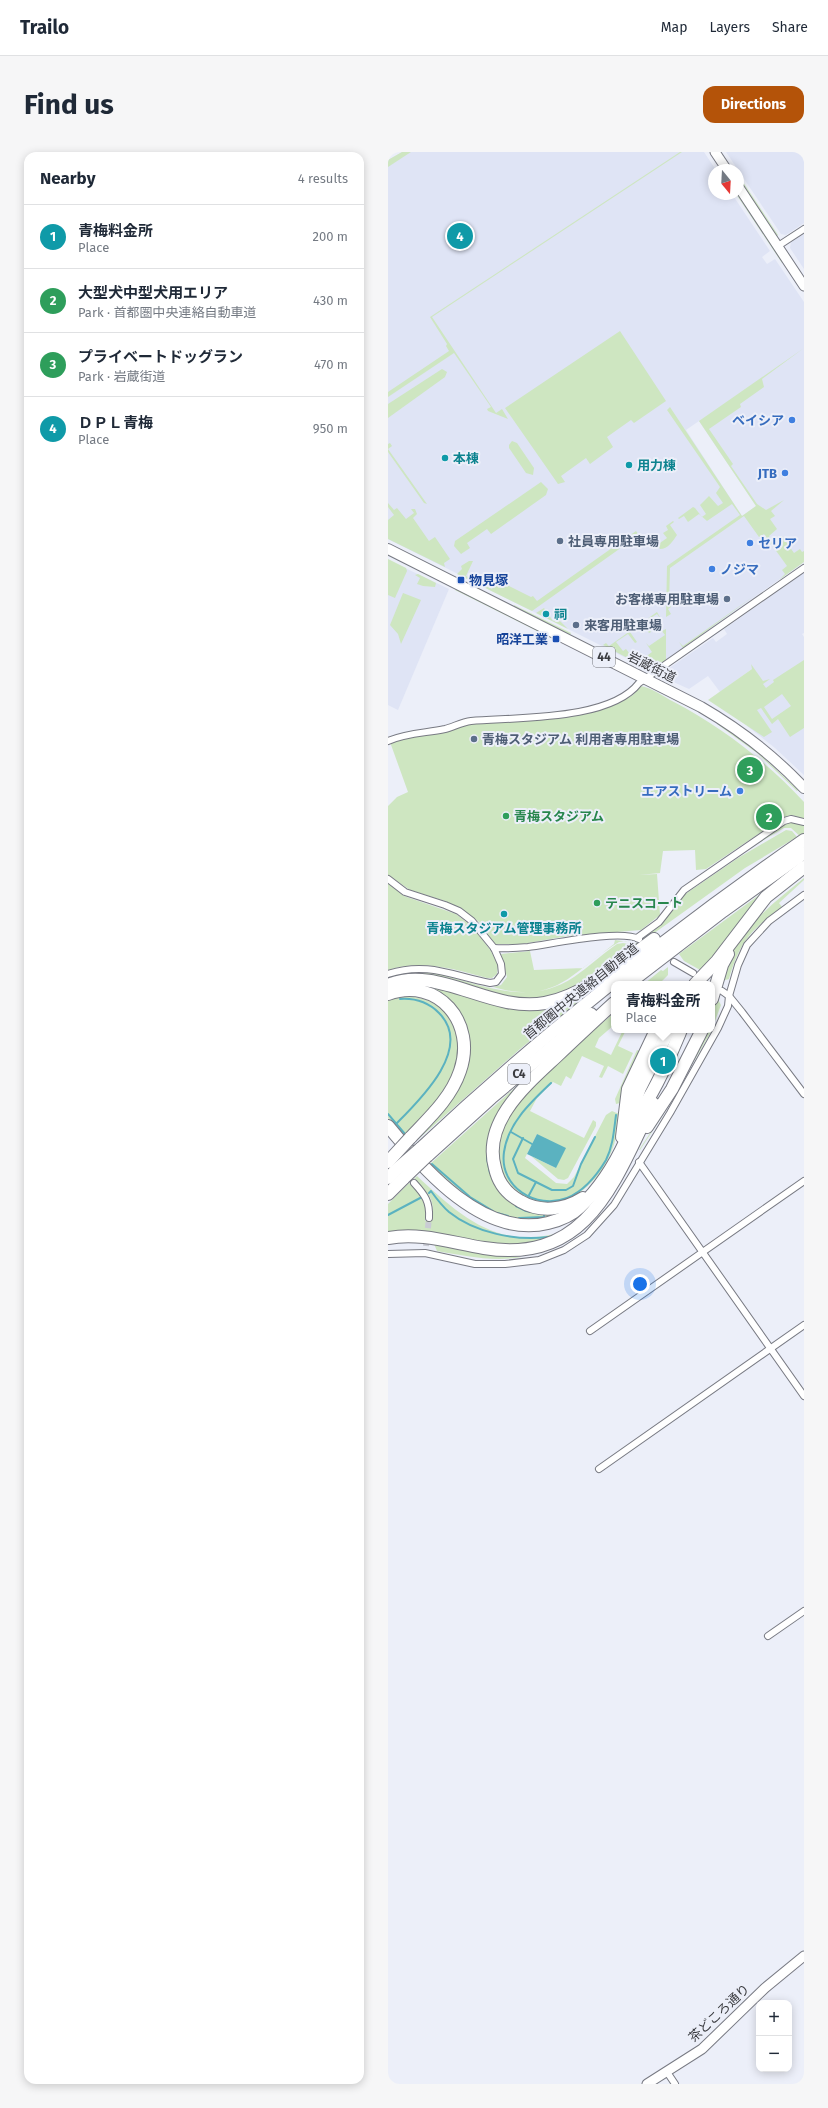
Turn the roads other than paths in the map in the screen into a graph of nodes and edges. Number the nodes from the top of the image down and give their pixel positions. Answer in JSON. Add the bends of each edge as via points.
{"nodes":[{"id":1,"x":715,"y":152,"type":"edge"},
{"id":2,"x":723,"y":164,"type":"edge"},
{"id":3,"x":744,"y":195,"type":"edge"},
{"id":4,"x":804,"y":229,"type":"edge"},
{"id":5,"x":778,"y":246,"type":"junction"},
{"id":6,"x":804,"y":286,"type":"edge"},
{"id":7,"x":388,"y":549,"type":"edge"},
{"id":8,"x":804,"y":568,"type":"edge"},
{"id":9,"x":646,"y":678,"type":"junction"},
{"id":10,"x":388,"y":741,"type":"edge"},
{"id":11,"x":804,"y":788,"type":"edge"},
{"id":12,"x":804,"y":822,"type":"edge"},
{"id":13,"x":801,"y":845,"type":"edge"},
{"id":14,"x":804,"y":866,"type":"edge"},
{"id":15,"x":804,"y":874,"type":"edge"},
{"id":16,"x":388,"y":879,"type":"edge"},
{"id":17,"x":804,"y":895,"type":"edge"},
{"id":18,"x":692,"y":934,"type":"junction"},
{"id":19,"x":494,"y":948,"type":"junction"},
{"id":20,"x":674,"y":962,"type":"dead end"},
{"id":21,"x":388,"y":974,"type":"edge"},
{"id":22,"x":614,"y":981,"type":"edge"},
{"id":23,"x":632,"y":981,"type":"edge"},
{"id":24,"x":639,"y":981,"type":"edge"},
{"id":25,"x":698,"y":981,"type":"edge"},
{"id":26,"x":611,"y":983,"type":"edge"},
{"id":27,"x":388,"y":985,"type":"edge"},
{"id":28,"x":716,"y":988,"type":"edge"},
{"id":29,"x":388,"y":994,"type":"edge"},
{"id":30,"x":729,"y":996,"type":"junction"},
{"id":31,"x":611,"y":997,"type":"edge"},
{"id":32,"x":611,"y":1006,"type":"edge"},
{"id":33,"x":654,"y":1033,"type":"edge"},
{"id":34,"x":662,"y":1033,"type":"edge"},
{"id":35,"x":668,"y":1033,"type":"edge"},
{"id":36,"x":675,"y":1033,"type":"edge"},
{"id":37,"x":680,"y":1033,"type":"edge"},
{"id":38,"x":687,"y":1033,"type":"edge"},
{"id":39,"x":692,"y":1033,"type":"edge"},
{"id":40,"x":700,"y":1033,"type":"edge"},
{"id":41,"x":804,"y":1094,"type":"edge"},
{"id":42,"x":626,"y":1120,"type":"junction"},
{"id":43,"x":388,"y":1126,"type":"edge"},
{"id":44,"x":388,"y":1137,"type":"edge"},
{"id":45,"x":639,"y":1139,"type":"junction"},
{"id":46,"x":624,"y":1148,"type":"junction"},
{"id":47,"x":424,"y":1152,"type":"junction"},
{"id":48,"x":639,"y":1162,"type":"junction"},
{"id":49,"x":398,"y":1174,"type":"edge"},
{"id":50,"x":804,"y":1181,"type":"edge"},
{"id":51,"x":592,"y":1193,"type":"junction"},
{"id":52,"x":388,"y":1194,"type":"edge"},
{"id":53,"x":607,"y":1194,"type":"junction"},
{"id":54,"x":429,"y":1218,"type":"tunnel mouth"},
{"id":55,"x":388,"y":1238,"type":"edge"},
{"id":56,"x":426,"y":1246,"type":"tunnel mouth"},
{"id":57,"x":704,"y":1252,"type":"junction"},
{"id":58,"x":425,"y":1253,"type":"junction"},
{"id":59,"x":388,"y":1254,"type":"edge"},
{"id":60,"x":804,"y":1325,"type":"edge"},
{"id":61,"x":590,"y":1331,"type":"dead end"},
{"id":62,"x":771,"y":1348,"type":"junction"},
{"id":63,"x":804,"y":1396,"type":"edge"},
{"id":64,"x":599,"y":1469,"type":"dead end"},
{"id":65,"x":804,"y":1611,"type":"edge"},
{"id":66,"x":768,"y":1636,"type":"dead end"},
{"id":67,"x":804,"y":1956,"type":"edge"},
{"id":68,"x":667,"y":2072,"type":"junction"},
{"id":69,"x":647,"y":2084,"type":"edge"},
{"id":70,"x":675,"y":2084,"type":"edge"}],
"edges":[{"from":1,"to":2,"type":"street"},
{"from":3,"to":5,"type":"street"},
{"from":4,"to":5,"type":"street"},
{"from":5,"to":6,"type":"street"},
{"from":7,"to":9,"type":"main road","name":"岩蔵街道","number":"44"},
{"from":8,"to":9,"type":"street"},
{"from":9,"to":10,"type":"street","via":[[625,697],[576,712],[555,716],[468,721],[445,729],[409,734]]},
{"from":9,"to":11,"type":"main road","name":"岩蔵街道","number":"44","via":[[697,704],[736,728]]},
{"from":12,"to":19,"type":"street","via":[[791,819],[784,821],[726,860],[680,893],[659,922],[639,939],[614,937],[522,948]]},
{"from":13,"to":18,"type":"highway","name":"首都圏中央連絡自動車道"},
{"from":13,"to":22,"type":"highway","name":"首都圏中央連絡自動車道","number":"C4","via":[[670,937]]},
{"from":13,"to":27,"type":"highway","via":[[749,871],[597,980],[564,998],[518,1005],[429,981],[409,980]]},
{"from":14,"to":25,"type":"highway","via":[[766,897],[717,961]]},
{"from":15,"to":28,"type":"highway","via":[[747,926],[727,954]]},
{"from":16,"to":19,"type":"street","via":[[405,892],[445,905],[465,916],[478,927]]},
{"from":17,"to":30,"type":"street","via":[[776,915],[751,939],[738,965]]},
{"from":18,"to":23,"type":"highway","name":"首都圏中央連絡自動車道"},
{"from":18,"to":24,"type":"highway"},
{"from":19,"to":21,"type":"street","via":[[502,974],[493,982],[428,968],[404,969]]},
{"from":20,"to":25,"type":"street"},
{"from":26,"to":47,"type":"highway","name":"首都圏中央連絡自動車道","number":"C4","via":[[508,1069]]},
{"from":28,"to":30,"type":"street"},
{"from":29,"to":49,"type":"highway","bridge":true,"via":[[408,990],[434,996],[454,1013],[461,1025],[464,1038],[463,1061],[455,1083],[437,1109],[410,1138]]},
{"from":30,"to":41,"type":"street","via":[[781,1060]]},
{"from":30,"to":48,"type":"street","via":[[728,1006],[718,1028]]},
{"from":31,"to":47,"type":"highway","name":"首都圏中央連絡自動車道","number":"C4"},
{"from":32,"to":51,"type":"highway","via":[[519,1093],[499,1124],[492,1149],[494,1168],[502,1185],[513,1197],[528,1205],[546,1209],[563,1207]]},
{"from":33,"to":42,"type":"highway","via":[[630,1082]]},
{"from":34,"to":42,"type":"highway","via":[[636,1085]]},
{"from":35,"to":42,"type":"highway"},
{"from":36,"to":42,"type":"highway","via":[[637,1109]]},
{"from":37,"to":46,"type":"highway","via":[[648,1098],[633,1120]]},
{"from":38,"to":46,"type":"highway"},
{"from":39,"to":45,"type":"highway"},
{"from":40,"to":45,"type":"highway","via":[[672,1089]]},
{"from":42,"to":46,"type":"highway"},
{"from":43,"to":51,"type":"highway","via":[[427,1169],[457,1196],[480,1212],[500,1221],[522,1226],[553,1222],[572,1214]]},
{"from":44,"to":53,"type":"highway","via":[[422,1173],[458,1205],[481,1220],[503,1229],[529,1232],[557,1228],[581,1217]]},
{"from":45,"to":46,"type":"highway"},
{"from":46,"to":51,"type":"highway"},
{"from":46,"to":53,"type":"highway"},
{"from":47,"to":49,"type":"highway","name":"首都圏中央連絡自動車道","number":"C4","bridge":true},
{"from":48,"to":57,"type":"street"},
{"from":48,"to":58,"type":"street","via":[[607,1215],[587,1235],[564,1250],[539,1260],[498,1265],[475,1264]]},
{"from":49,"to":52,"type":"highway","name":"首都圏中央連絡自動車道","number":"C4"},
{"from":49,"to":54,"type":"street","via":[[427,1198],[430,1207]]},
{"from":50,"to":57,"type":"street"},
{"from":53,"to":55,"type":"highway","via":[[593,1214],[576,1229],[536,1247],[502,1250],[430,1237]]},
{"from":56,"to":58,"type":"street"},
{"from":57,"to":61,"type":"street"},
{"from":57,"to":62,"type":"street"},
{"from":58,"to":59,"type":"street"},
{"from":60,"to":62,"type":"street"},
{"from":62,"to":63,"type":"street"},
{"from":62,"to":64,"type":"street"},
{"from":65,"to":66,"type":"street"},
{"from":67,"to":68,"type":"street","name":"茶どころ通り","via":[[765,1988],[712,2040]]},
{"from":68,"to":69,"type":"street","name":"茶どころ通り"},
{"from":68,"to":70,"type":"street"}]}
